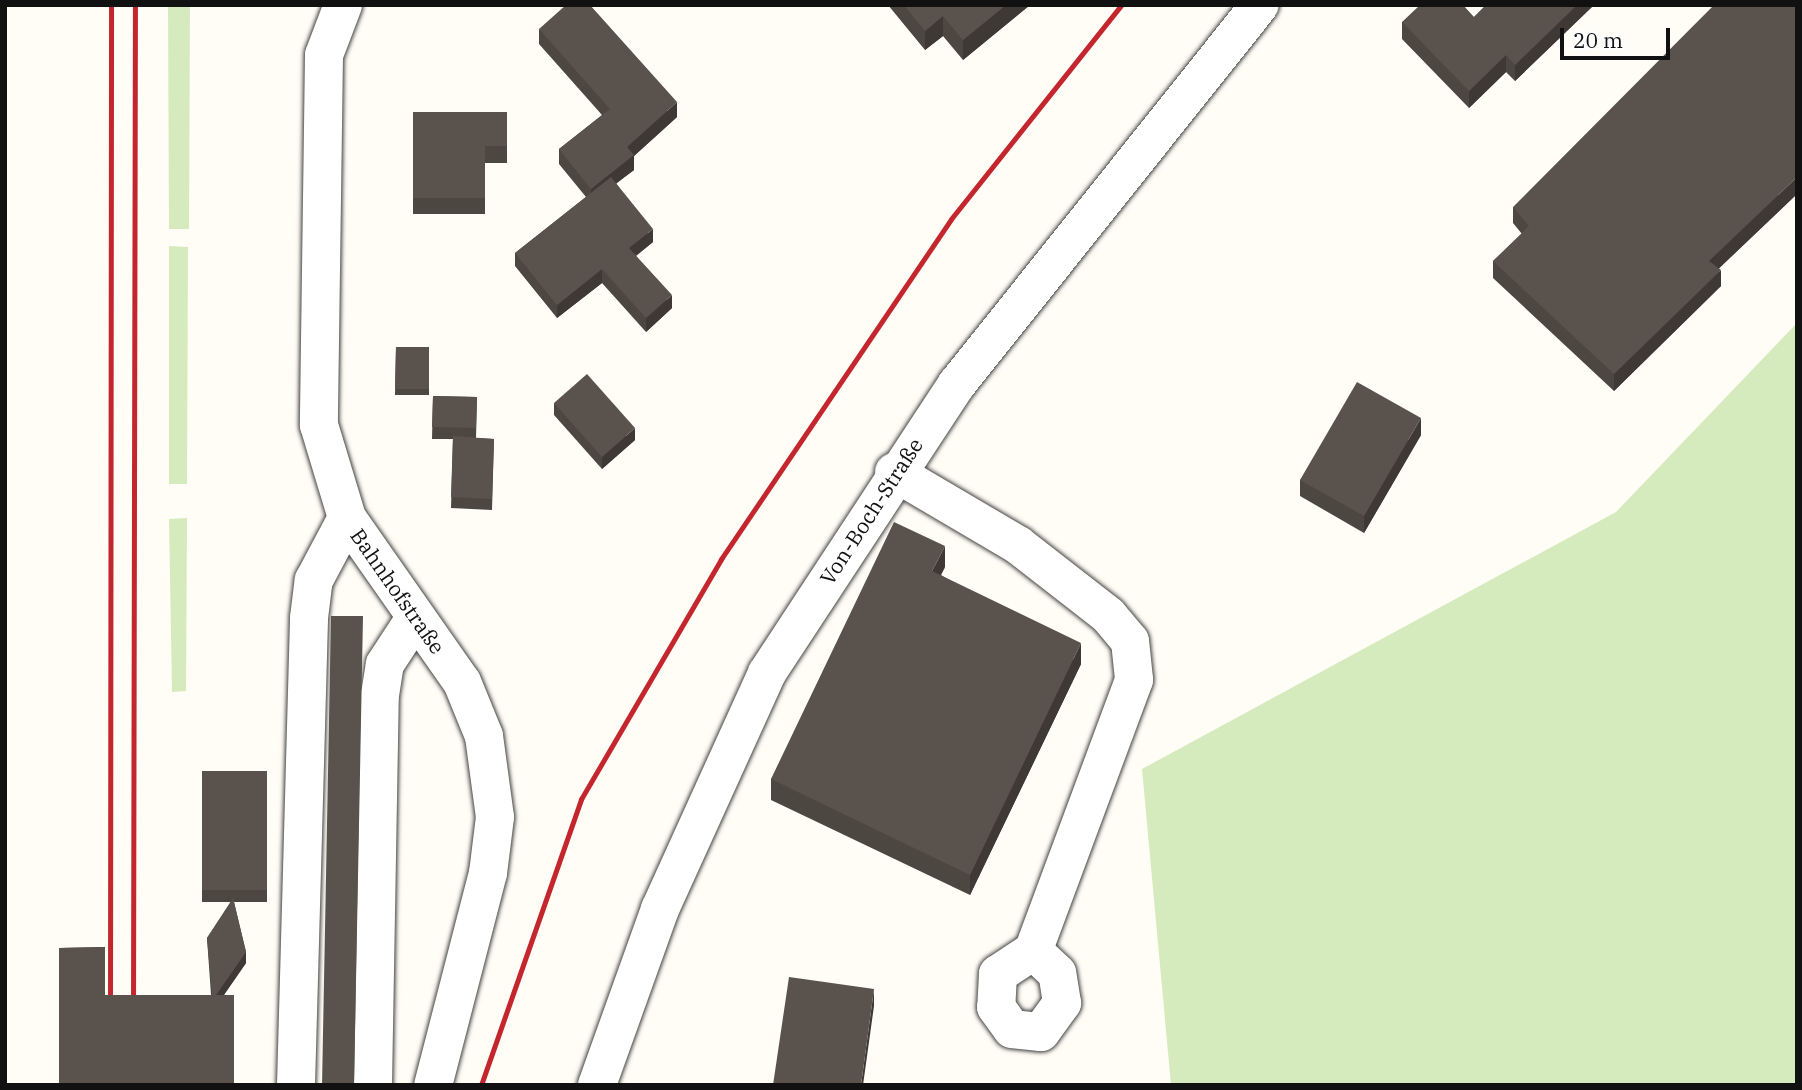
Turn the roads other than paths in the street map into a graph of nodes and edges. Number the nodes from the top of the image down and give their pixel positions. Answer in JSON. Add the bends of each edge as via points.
{"nodes":[{"id":1,"x":324,"y":5,"type":"edge"},
{"id":2,"x":343,"y":5,"type":"edge"},
{"id":3,"x":1260,"y":5,"type":"edge"},
{"id":4,"x":324,"y":55,"type":"junction"},
{"id":5,"x":894,"y":472,"type":"junction"},
{"id":6,"x":347,"y":518,"type":"junction"},
{"id":7,"x":415,"y":618,"type":"junction"},
{"id":8,"x":1033,"y":951,"type":"dead end"},
{"id":9,"x":296,"y":1085,"type":"edge"},
{"id":10,"x":373,"y":1085,"type":"edge"},
{"id":11,"x":433,"y":1085,"type":"edge"},
{"id":12,"x":597,"y":1085,"type":"edge"}],
"edges":[{"from":1,"to":4,"type":"street"},
{"from":2,"to":4,"type":"street","name":"Bahnhofstraße"},
{"from":3,"to":5,"type":"street","name":"Von-Boch-Straße","via":[[966,373]]},
{"from":4,"to":6,"type":"street","name":"Bahnhofstraße","via":[[318,425]]},
{"from":5,"to":8,"type":"street","via":[[1018,545],[1108,615],[1130,641],[1134,680]]},
{"from":5,"to":12,"type":"street","name":"Von-Boch-Straße","via":[[767,673],[660,909]]},
{"from":6,"to":7,"type":"street","name":"Bahnhofstraße"},
{"from":6,"to":9,"type":"street","via":[[314,580],[309,618]]},
{"from":7,"to":10,"type":"street","via":[[385,664],[380,695]]},
{"from":7,"to":11,"type":"street","name":"Bahnhofstraße","via":[[462,682],[481,728],[495,817],[488,873]]}]}
